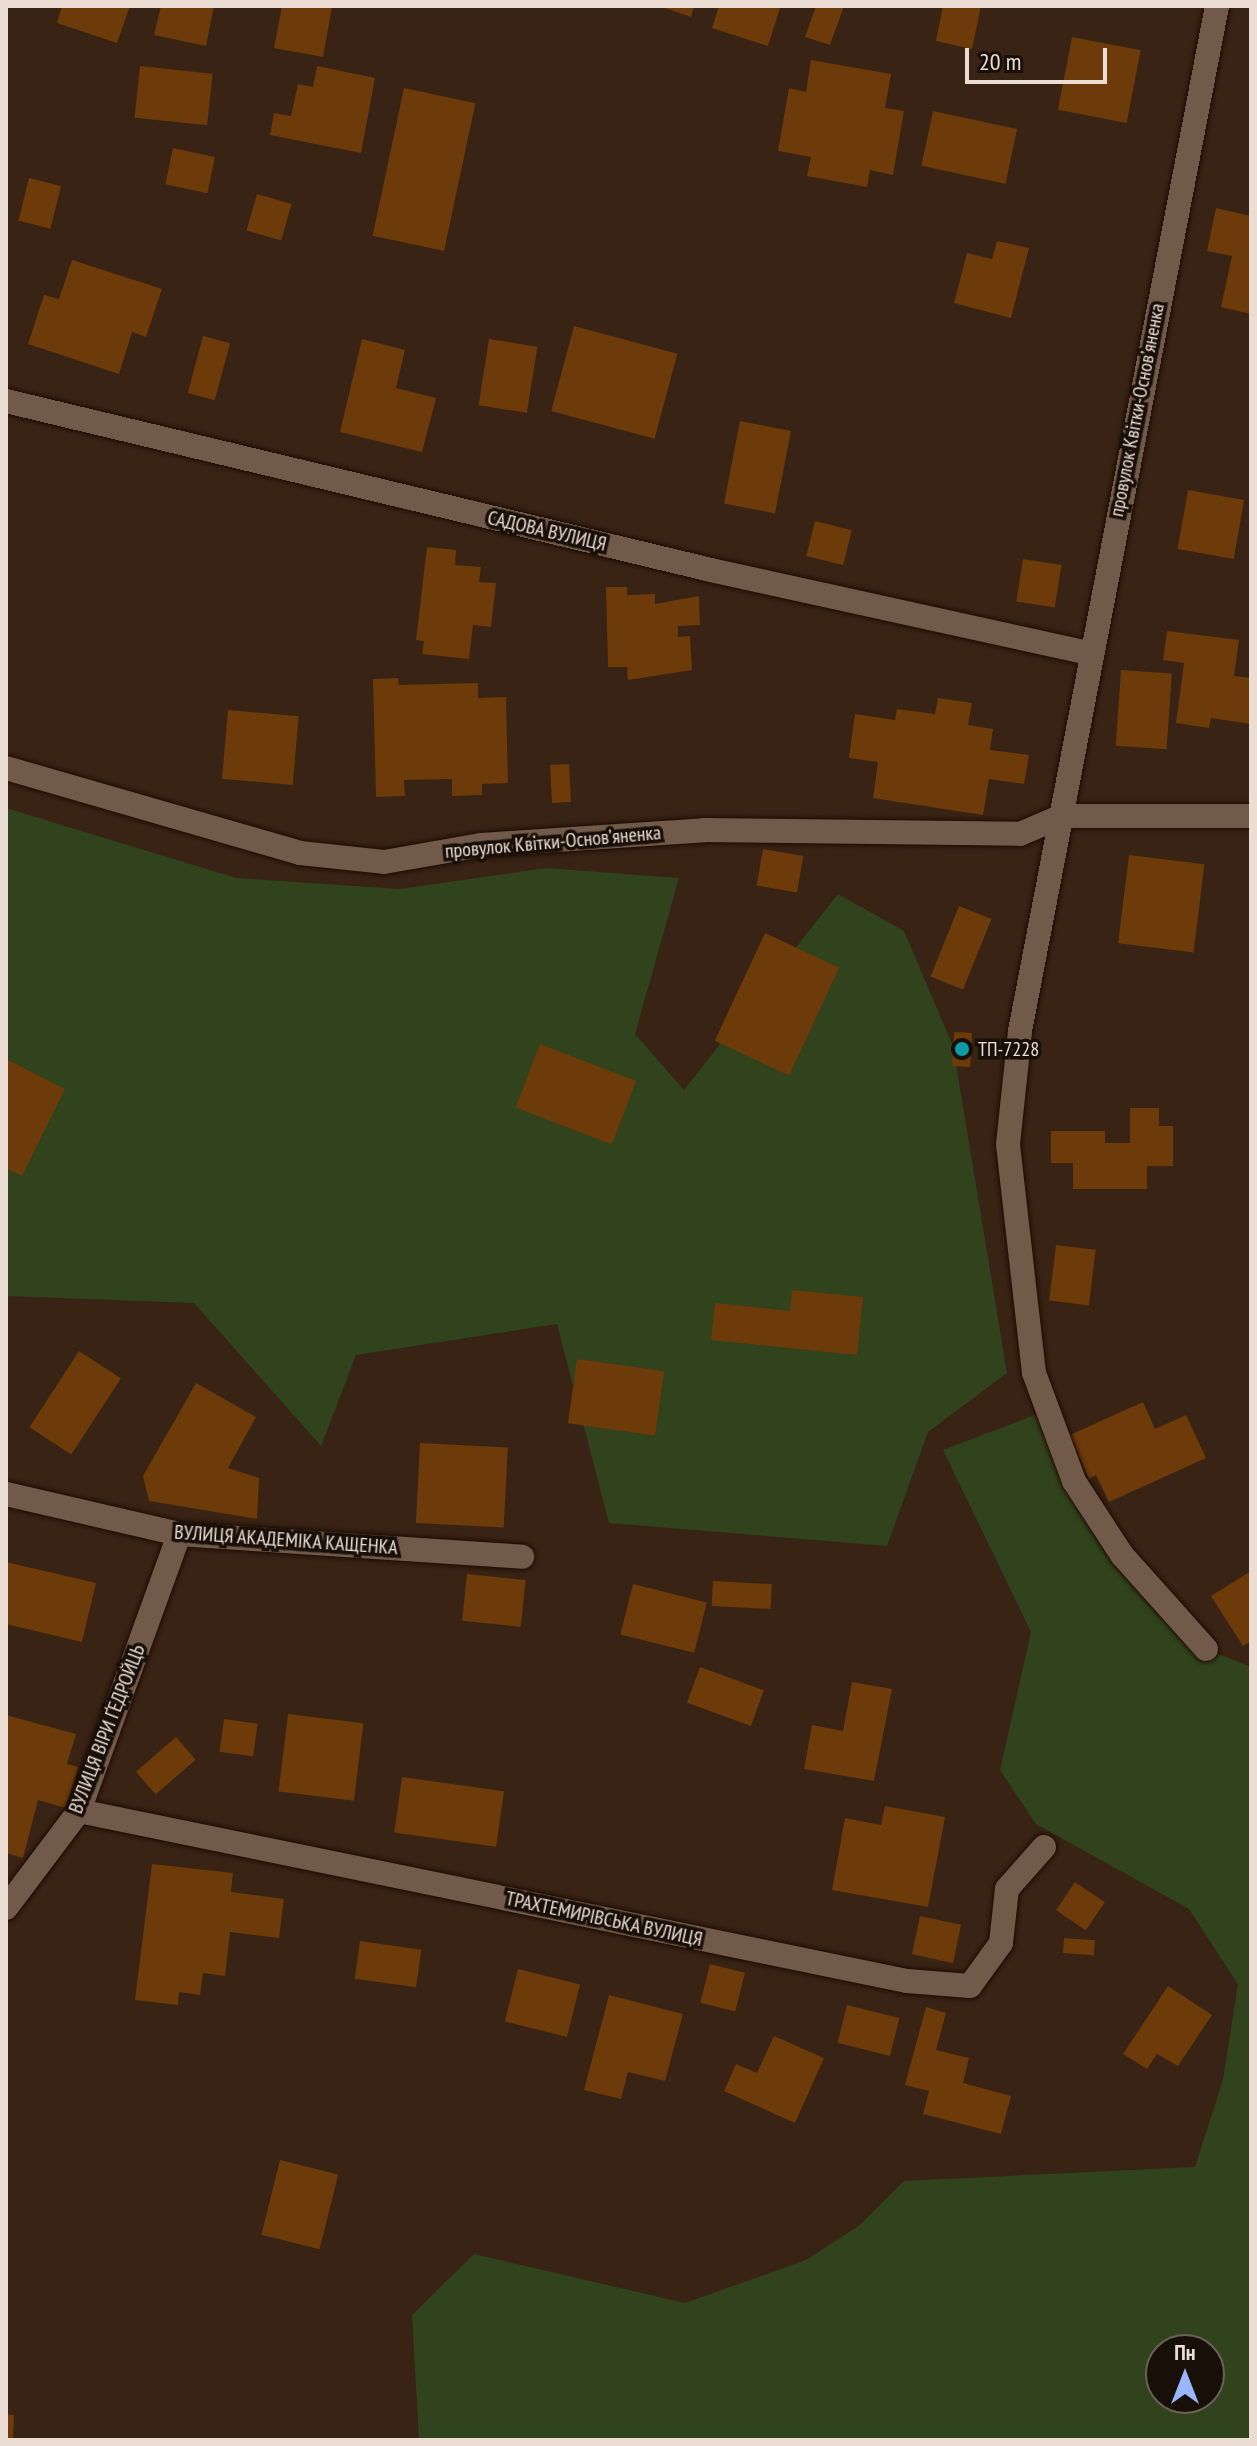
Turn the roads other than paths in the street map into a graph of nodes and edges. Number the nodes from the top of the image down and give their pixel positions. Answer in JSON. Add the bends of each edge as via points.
{"nodes":[{"id":1,"x":1217,"y":6,"type":"edge"},
{"id":2,"x":6,"y":401,"type":"edge"},
{"id":3,"x":1090,"y":653,"type":"junction"},
{"id":4,"x":6,"y":768,"type":"edge"},
{"id":5,"x":1062,"y":816,"type":"junction"},
{"id":6,"x":1251,"y":816,"type":"edge"},
{"id":7,"x":6,"y":1494,"type":"edge"},
{"id":8,"x":179,"y":1534,"type":"junction"},
{"id":9,"x":522,"y":1557,"type":"dead end"},
{"id":10,"x":1206,"y":1649,"type":"dead end"},
{"id":11,"x":79,"y":1811,"type":"junction"},
{"id":12,"x":1044,"y":1847,"type":"dead end"},
{"id":13,"x":6,"y":1908,"type":"edge"}],
"edges":[{"from":1,"to":3,"type":"street","name":"провулок Квітки-Основʼяненка"},
{"from":2,"to":3,"type":"street","name":"САДОВА ВУЛИЦЯ","via":[[711,570]]},
{"from":3,"to":5,"type":"street","name":"провулок Квітки-Основʼяненка"},
{"from":4,"to":5,"type":"street","name":"провулок Квітки-Основʼяненка","via":[[300,853],[384,862],[481,845],[704,830],[1020,834]]},
{"from":5,"to":6,"type":"street","name":"провулок Квітки-Основʼяненка"},
{"from":5,"to":10,"type":"street","name":"провулок Квітки-Основʼяненка","via":[[1020,1031],[1008,1144],[1034,1373],[1074,1481],[1122,1555]]},
{"from":7,"to":8,"type":"street","name":"ВУЛИЦЯ АКАДЕМІКА КАЩЕНКА"},
{"from":8,"to":9,"type":"street","name":"ВУЛИЦЯ АКАДЕМІКА КАЩЕНКА"},
{"from":8,"to":11,"type":"street","name":"ВУЛИЦЯ ВІРИ ҐЕДРОЙЦЬ"},
{"from":11,"to":12,"type":"street","name":"ТРАХТЕМИРІВСЬКА ВУЛИЦЯ","via":[[907,1981],[970,1986],[1001,1943],[1007,1889]]},
{"from":11,"to":13,"type":"street","name":"ВУЛИЦЯ ВІРИ ҐЕДРОЙЦЬ"}]}
